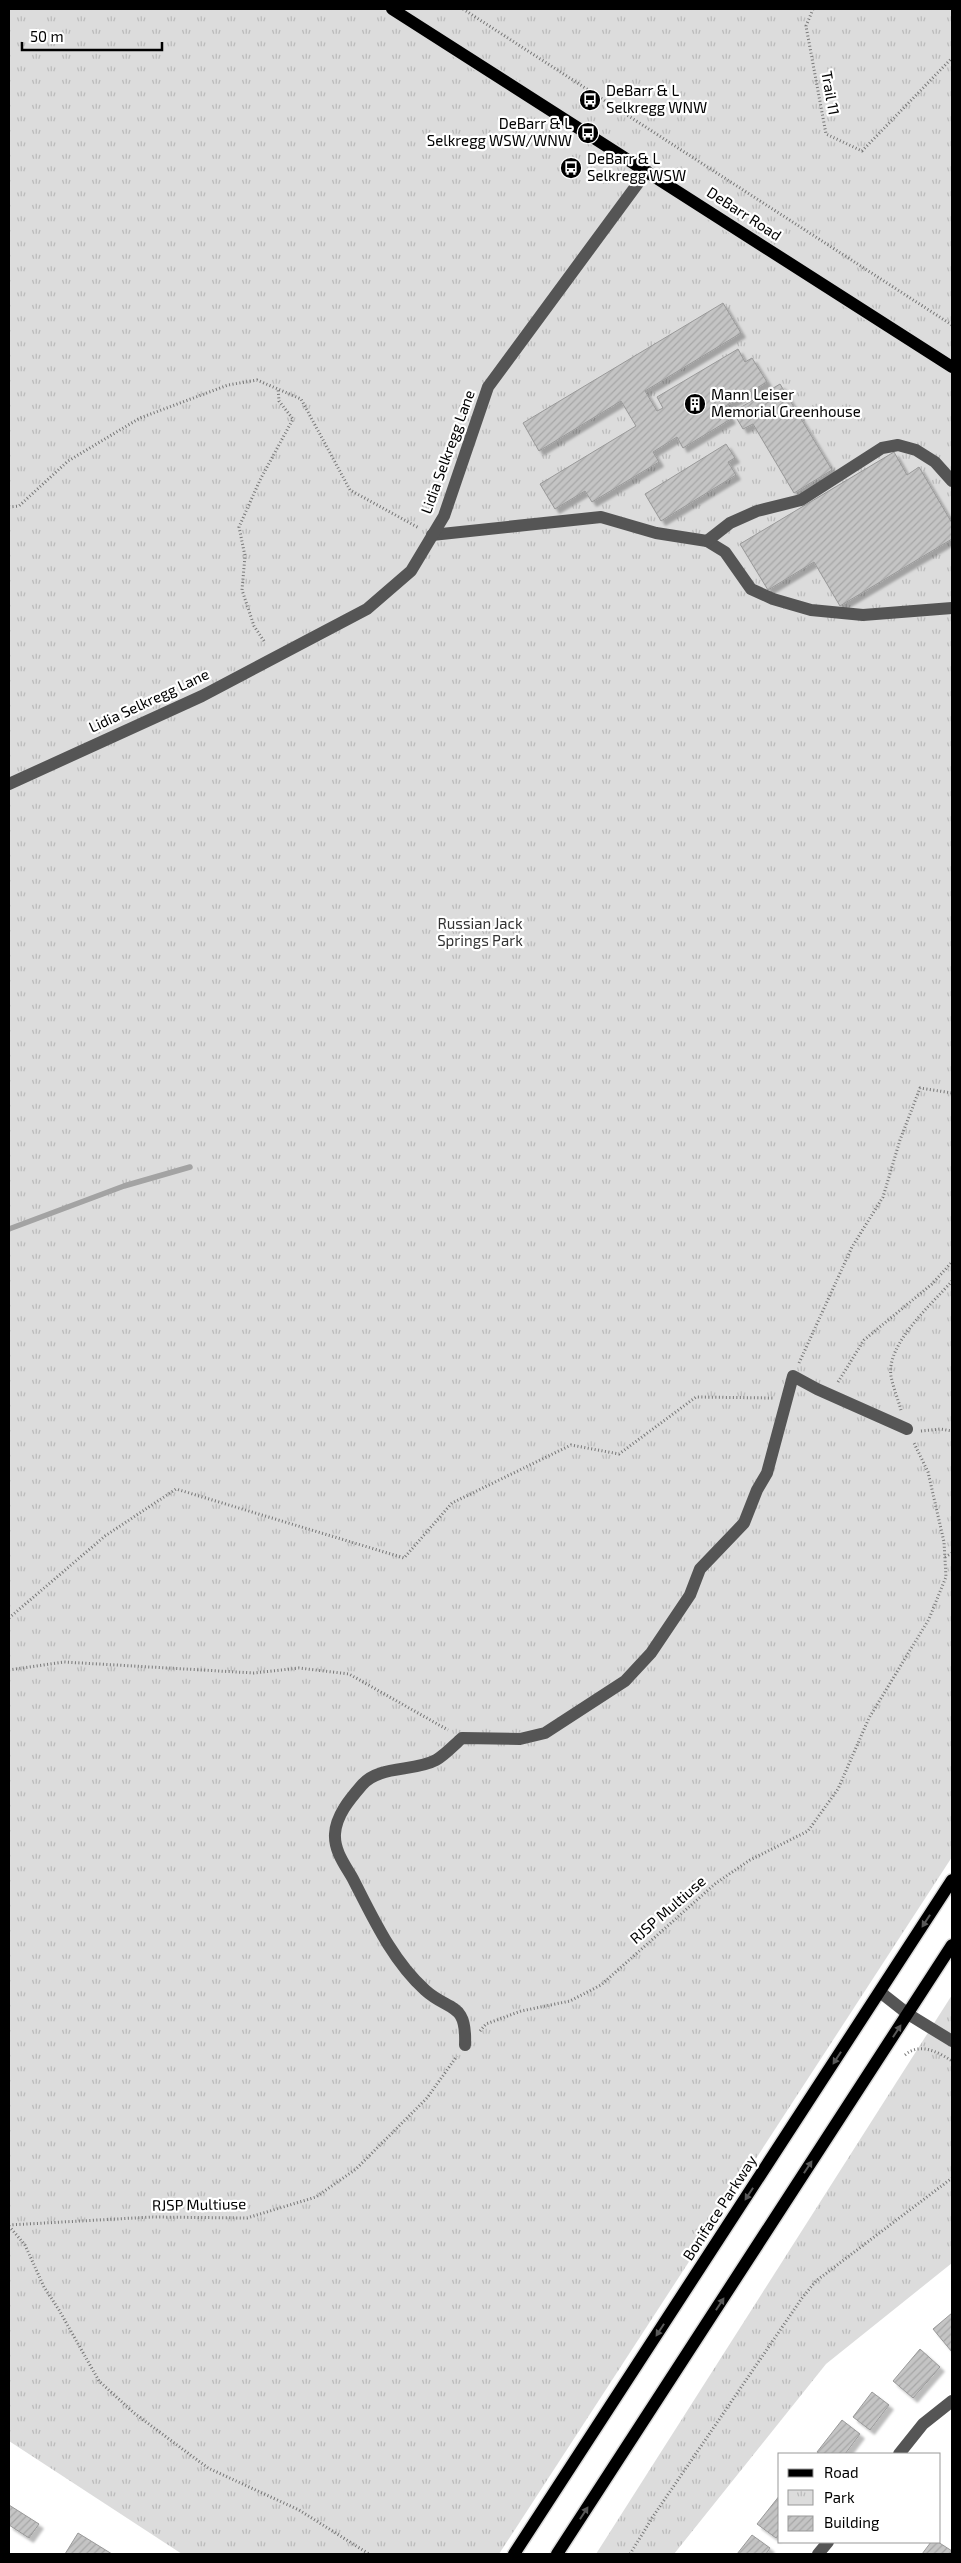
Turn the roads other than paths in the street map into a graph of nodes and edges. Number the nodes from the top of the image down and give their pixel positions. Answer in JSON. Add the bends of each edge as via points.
{"nodes":[{"id":1,"x":392,"y":9,"type":"edge"},
{"id":2,"x":647,"y":171,"type":"junction"},
{"id":3,"x":952,"y":367,"type":"edge"},
{"id":4,"x":952,"y":481,"type":"edge"},
{"id":5,"x":432,"y":535,"type":"junction"},
{"id":6,"x":707,"y":541,"type":"junction"},
{"id":7,"x":952,"y":608,"type":"edge"},
{"id":8,"x":9,"y":784,"type":"edge"},
{"id":9,"x":907,"y":1429,"type":"road end"},
{"id":10,"x":952,"y":1880,"type":"edge"},
{"id":11,"x":952,"y":1945,"type":"edge"},
{"id":12,"x":880,"y":1992,"type":"junction"},
{"id":13,"x":908,"y":2014,"type":"junction"},
{"id":14,"x":952,"y":2041,"type":"edge"},
{"id":15,"x":465,"y":2045,"type":"road end"},
{"id":16,"x":952,"y":2401,"type":"edge"},
{"id":17,"x":900,"y":2453,"type":"edge"},
{"id":18,"x":827,"y":2543,"type":"edge"},
{"id":19,"x":514,"y":2554,"type":"edge"},
{"id":20,"x":557,"y":2554,"type":"edge"},
{"id":21,"x":818,"y":2554,"type":"edge"}],
"edges":[{"from":1,"to":2,"type":"main road","name":"DeBarr Road"},
{"from":2,"to":3,"type":"main road","name":"DeBarr Road"},
{"from":2,"to":5,"type":"street","name":"Lidia Selkregg Lane","via":[[488,387],[444,516]]},
{"from":4,"to":6,"type":"street","via":[[935,462],[898,444],[882,448],[801,500],[757,511],[730,523]]},
{"from":5,"to":6,"type":"street","via":[[601,517],[656,533]]},
{"from":5,"to":8,"type":"street","name":"Lidia Selkregg Lane","via":[[411,570],[367,609],[202,696]]},
{"from":6,"to":7,"type":"street","via":[[725,552],[751,589],[812,610],[863,615]]},
{"from":9,"to":15,"type":"street","via":[[793,1376],[767,1473],[744,1523],[700,1569],[690,1595],[651,1653],[625,1681],[545,1733],[520,1739],[462,1738],[436,1760],[375,1776],[363,1784],[340,1813],[335,1835],[339,1856],[398,1958],[426,1991],[458,2010],[466,2028]]},
{"from":10,"to":12,"type":"main road","name":"Boniface Parkway","one_way":true},
{"from":11,"to":13,"type":"main road"},
{"from":12,"to":13,"type":"street"},
{"from":12,"to":19,"type":"main road","name":"Boniface Parkway","one_way":true},
{"from":13,"to":14,"type":"street"},
{"from":20,"to":13,"type":"main road","one_way":true},
{"from":16,"to":17,"type":"street","via":[[923,2424]]},
{"from":18,"to":21,"type":"street"}]}
